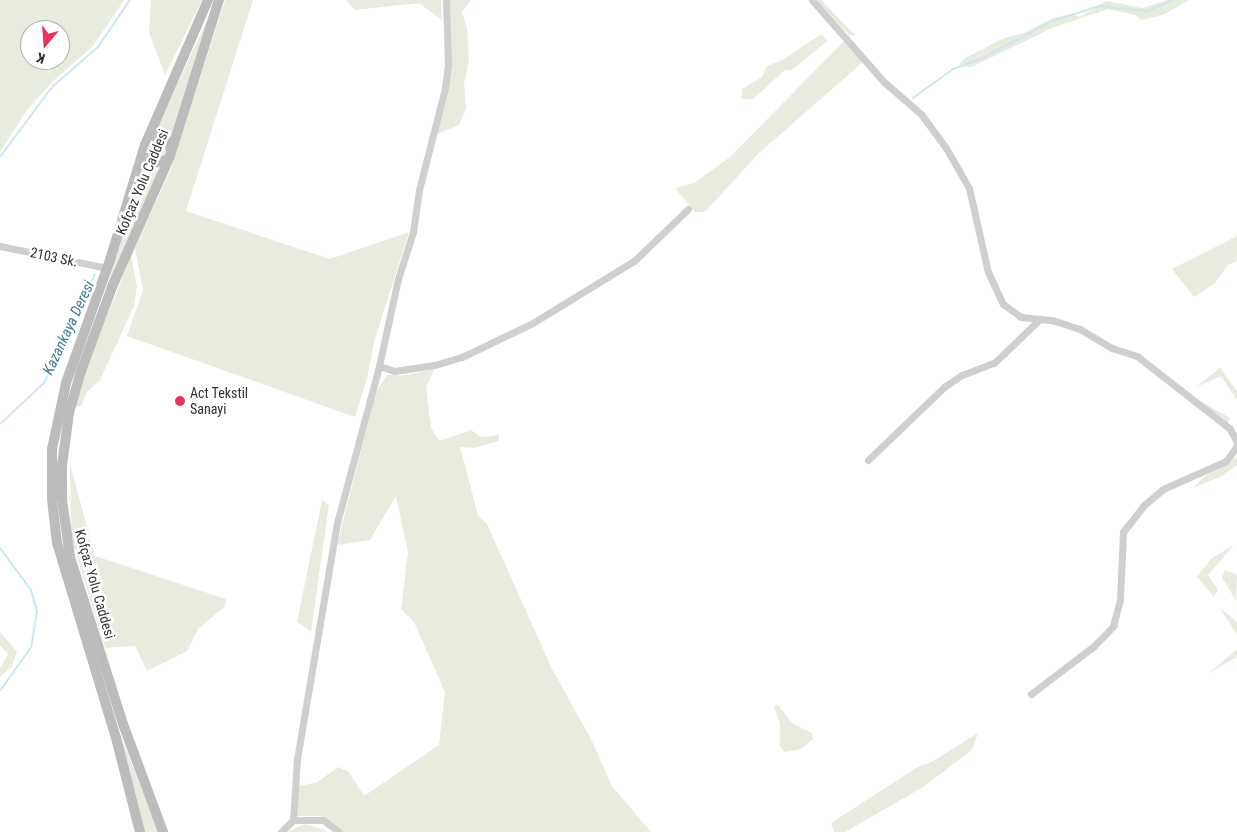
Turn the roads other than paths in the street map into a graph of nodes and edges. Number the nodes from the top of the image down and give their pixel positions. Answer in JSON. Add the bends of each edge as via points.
{"nodes":[{"id":1,"x":208,"y":0,"type":"edge"},
{"id":2,"x":218,"y":0,"type":"edge"},
{"id":3,"x":446,"y":0,"type":"edge"},
{"id":4,"x":812,"y":0,"type":"edge"},
{"id":5,"x":146,"y":145,"type":"junction"},
{"id":6,"x":169,"y":156,"type":"junction"},
{"id":7,"x":688,"y":209,"type":"dead end"},
{"id":8,"x":0,"y":246,"type":"edge"},
{"id":9,"x":107,"y":268,"type":"junction"},
{"id":10,"x":1040,"y":319,"type":"junction"},
{"id":11,"x":379,"y":366,"type":"junction"},
{"id":12,"x":1237,"y":442,"type":"edge"},
{"id":13,"x":1237,"y":446,"type":"edge"},
{"id":14,"x":868,"y":460,"type":"dead end"},
{"id":15,"x":1031,"y":694,"type":"dead end"},
{"id":16,"x":293,"y":820,"type":"junction"},
{"id":17,"x":140,"y":832,"type":"edge"},
{"id":18,"x":163,"y":832,"type":"edge"},
{"id":19,"x":281,"y":832,"type":"edge"},
{"id":20,"x":339,"y":832,"type":"edge"}],
"edges":[{"from":1,"to":5,"type":"main road","name":"Kofçaz Yolu Caddesi"},
{"from":2,"to":6,"type":"main road","name":"Kofçaz Yolu Caddesi"},
{"from":3,"to":11,"type":"street","via":[[448,64],[445,88],[413,232],[383,336]]},
{"from":4,"to":10,"type":"street","via":[[884,82],[921,114],[946,148],[969,188],[988,272],[1004,304],[1021,317]]},
{"from":5,"to":6,"type":"main road","via":[[147,157],[154,162]]},
{"from":5,"to":6,"type":"main road","via":[[154,136],[163,137],[170,143]]},
{"from":5,"to":9,"type":"main road","name":"Kofçaz Yolu Caddesi"},
{"from":6,"to":18,"type":"main road","name":"Kofçaz Yolu Caddesi","via":[[110,294],[74,392],[65,433],[61,483],[66,536],[74,570],[123,724]]},
{"from":7,"to":11,"type":"street","via":[[634,261],[531,324],[462,357],[434,365],[394,371]]},
{"from":8,"to":9,"type":"street","name":"2103 Sk."},
{"from":9,"to":17,"type":"main road","name":"Kofçaz Yolu Caddesi","via":[[60,403],[52,448],[52,513],[61,562],[116,738]]},
{"from":10,"to":12,"type":"street","via":[[1080,329],[1112,348],[1137,356],[1230,429]]},
{"from":10,"to":14,"type":"street","via":[[994,364],[962,375],[944,387]]},
{"from":11,"to":16,"type":"street","via":[[337,523],[297,759]]},
{"from":13,"to":15,"type":"street","via":[[1226,461],[1163,489],[1143,506],[1123,532],[1120,599],[1113,626],[1094,646]]},
{"from":16,"to":19,"type":"street"},
{"from":16,"to":20,"type":"street","via":[[323,820]]}]}
